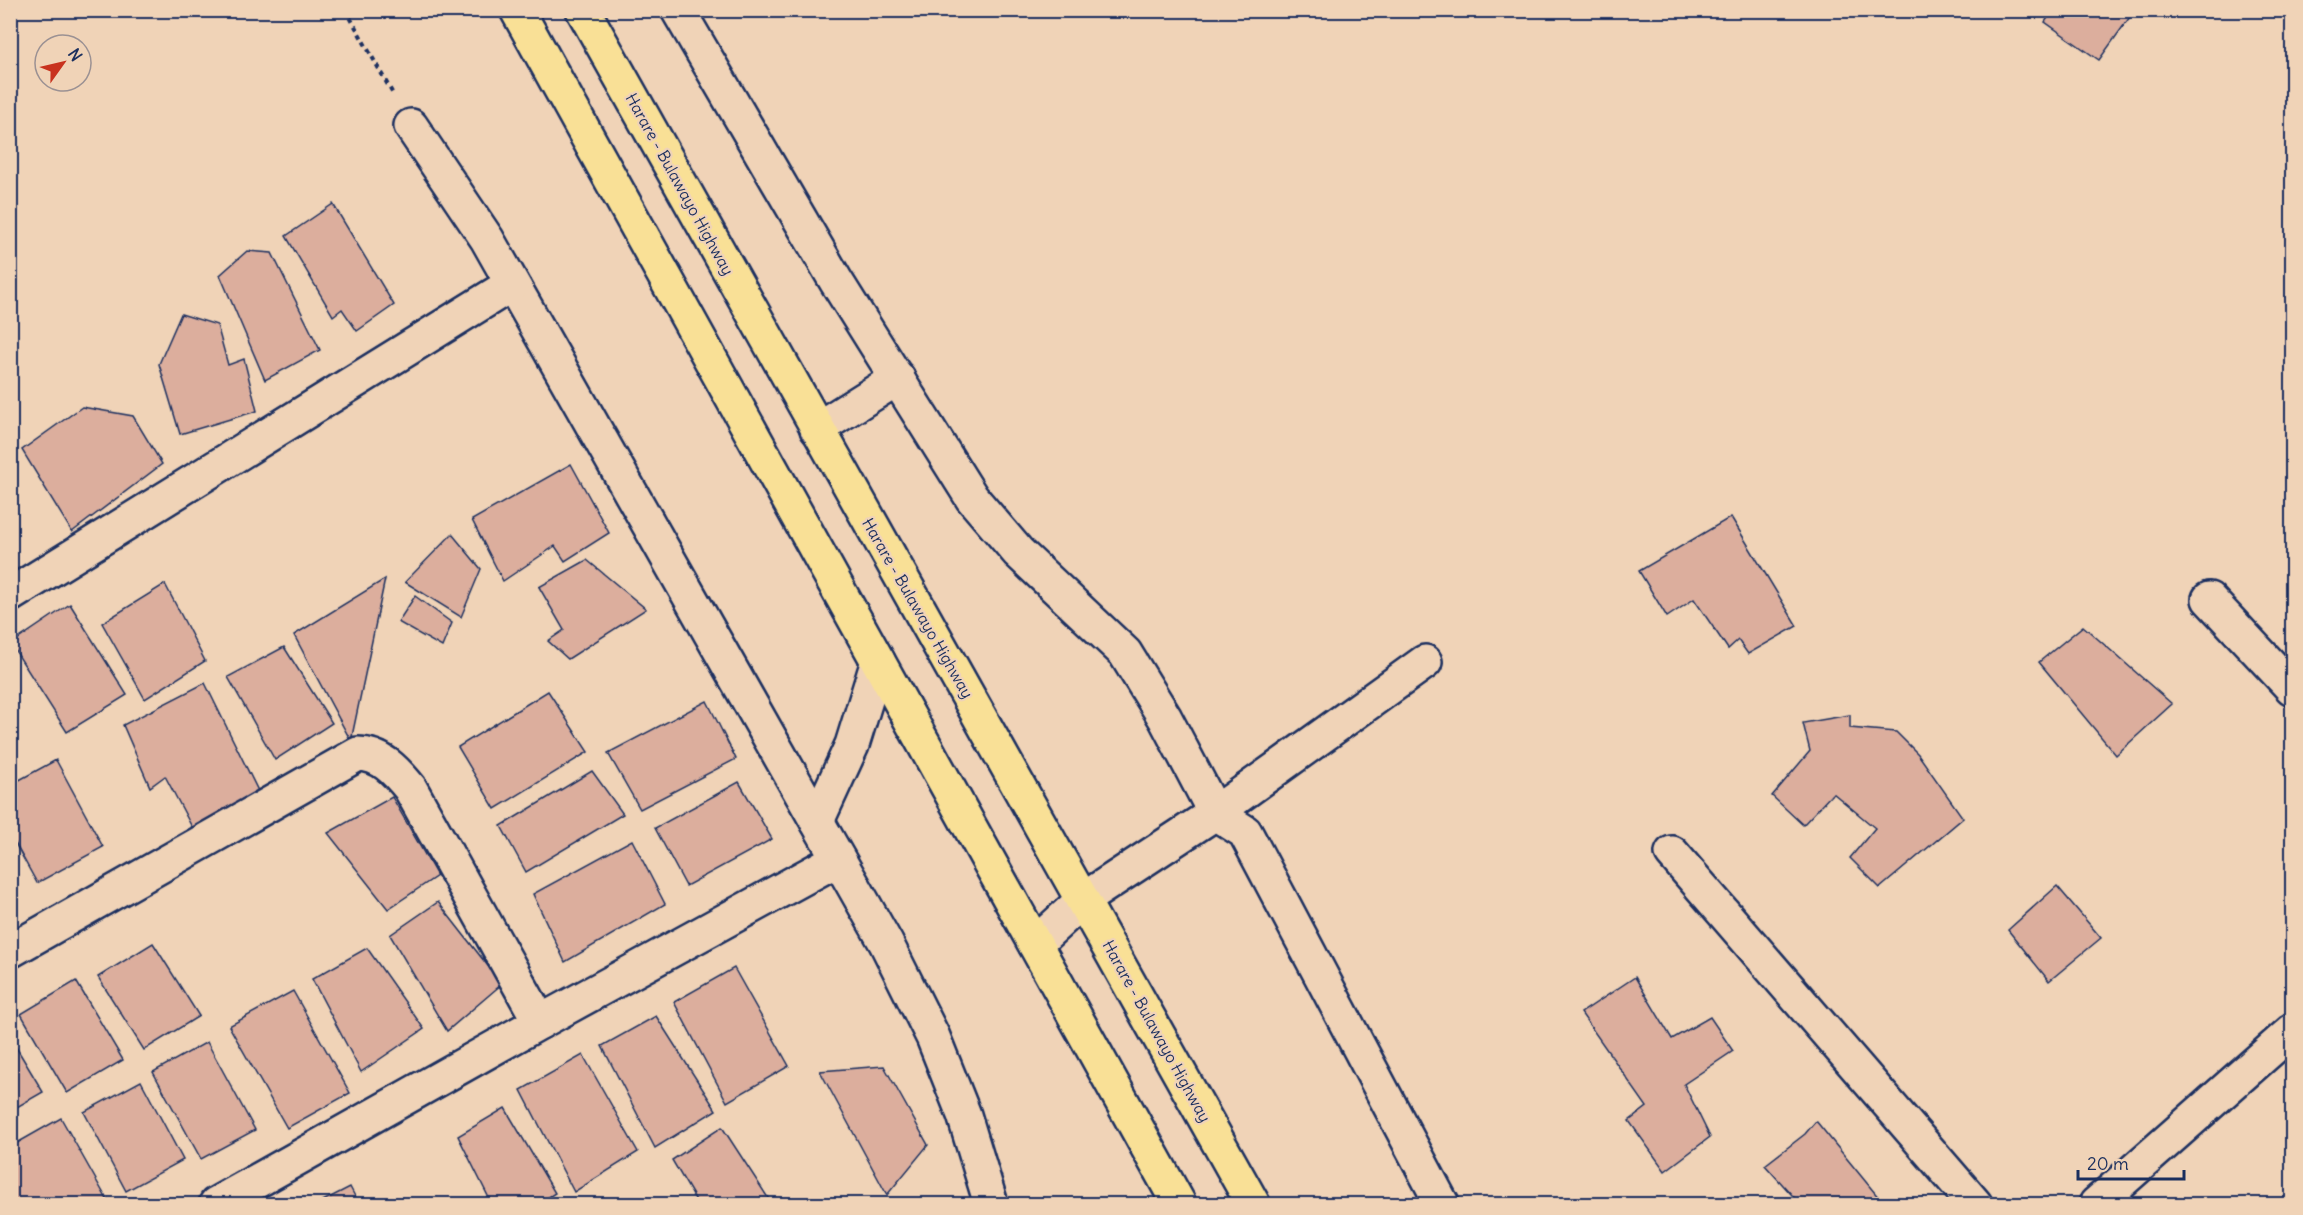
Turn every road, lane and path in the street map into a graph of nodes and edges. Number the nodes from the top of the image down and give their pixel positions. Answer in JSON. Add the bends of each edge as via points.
{"nodes":[{"id":1,"x":346,"y":10,"type":"edge"},
{"id":2,"x":518,"y":10,"type":"edge"},
{"id":3,"x":583,"y":10,"type":"edge"},
{"id":4,"x":678,"y":10,"type":"edge"},
{"id":5,"x":411,"y":126,"type":"joint"},
{"id":6,"x":512,"y":284,"type":"junction"},
{"id":7,"x":898,"y":378,"type":"junction"},
{"id":8,"x":817,"y":429,"type":"junction"},
{"id":9,"x":10,"y":595,"type":"edge"},
{"id":10,"x":2209,"y":599,"type":"dead end"},
{"id":11,"x":878,"y":661,"type":"junction"},
{"id":12,"x":1425,"y":662,"type":"dead end"},
{"id":13,"x":2292,"y":688,"type":"edge"},
{"id":14,"x":1215,"y":813,"type":"junction"},
{"id":15,"x":817,"y":821,"type":"junction"},
{"id":16,"x":1672,"y":853,"type":"dead end"},
{"id":17,"x":838,"y":859,"type":"junction"},
{"id":18,"x":1084,"y":899,"type":"junction"},
{"id":19,"x":1035,"y":944,"type":"junction"},
{"id":20,"x":10,"y":951,"type":"edge"},
{"id":21,"x":540,"y":1022,"type":"junction"},
{"id":22,"x":2292,"y":1031,"type":"edge"},
{"id":23,"x":216,"y":1204,"type":"edge"},
{"id":24,"x":991,"y":1204,"type":"edge"},
{"id":25,"x":1179,"y":1204,"type":"edge"},
{"id":26,"x":1253,"y":1204,"type":"edge"},
{"id":27,"x":1442,"y":1204,"type":"edge"},
{"id":28,"x":1975,"y":1204,"type":"edge"},
{"id":29,"x":2096,"y":1204,"type":"edge"}],
"edges":[{"from":1,"to":5,"type":"path"},
{"from":2,"to":11,"type":"highway"},
{"from":3,"to":8,"type":"highway","name":"Harare - Bulawayo Highway"},
{"from":4,"to":7,"type":"street","via":[[836,281]]},
{"from":5,"to":6,"type":"street"},
{"from":6,"to":9,"type":"street"},
{"from":6,"to":15,"type":"street"},
{"from":7,"to":8,"type":"street"},
{"from":7,"to":14,"type":"street","via":[[972,498],[1018,552],[1125,653]]},
{"from":8,"to":18,"type":"highway","name":"Harare - Bulawayo Highway"},
{"from":10,"to":13,"type":"street"},
{"from":11,"to":15,"type":"street","via":[[852,745]]},
{"from":11,"to":19,"type":"highway"},
{"from":12,"to":14,"type":"street"},
{"from":14,"to":18,"type":"street"},
{"from":14,"to":27,"type":"street","via":[[1245,832]]},
{"from":15,"to":17,"type":"street"},
{"from":16,"to":28,"type":"street"},
{"from":17,"to":21,"type":"street"},
{"from":17,"to":24,"type":"street","via":[[933,1037],[964,1115]]},
{"from":18,"to":19,"type":"street"},
{"from":18,"to":26,"type":"highway","name":"Harare - Bulawayo Highway"},
{"from":19,"to":25,"type":"highway"},
{"from":20,"to":21,"type":"street","via":[[358,754],[365,754],[381,759],[410,788]]},
{"from":21,"to":23,"type":"street"},
{"from":22,"to":29,"type":"street"}]}
